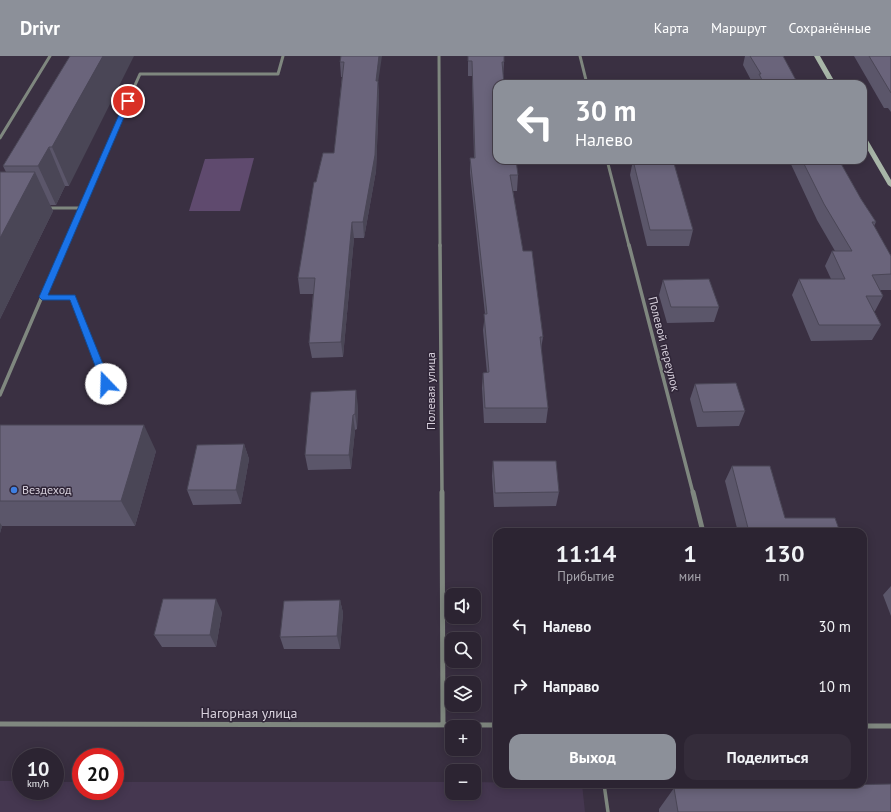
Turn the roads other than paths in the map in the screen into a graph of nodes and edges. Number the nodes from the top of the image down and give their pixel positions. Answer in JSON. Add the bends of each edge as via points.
{"nodes":[{"id":1,"x":50,"y":56,"type":"edge"},
{"id":2,"x":283,"y":56,"type":"edge"},
{"id":3,"x":439,"y":56,"type":"edge"},
{"id":4,"x":580,"y":56,"type":"edge"},
{"id":5,"x":817,"y":56,"type":"edge"},
{"id":6,"x":586,"y":80,"type":"edge"},
{"id":7,"x":831,"y":80,"type":"edge"},
{"id":8,"x":0,"y":138,"type":"edge"},
{"id":9,"x":867,"y":144,"type":"edge"},
{"id":10,"x":608,"y":164,"type":"edge"},
{"id":11,"x":891,"y":185,"type":"edge"},
{"id":12,"x":44,"y":208,"type":"dead end"},
{"id":13,"x":80,"y":208,"type":"junction"},
{"id":14,"x":42,"y":297,"type":"junction"},
{"id":15,"x":106,"y":384,"type":"dead end"},
{"id":16,"x":0,"y":395,"type":"edge"},
{"id":17,"x":702,"y":528,"type":"edge"},
{"id":18,"x":0,"y":724,"type":"edge"},
{"id":19,"x":443,"y":725,"type":"junction"},
{"id":20,"x":493,"y":725,"type":"edge"},
{"id":21,"x":867,"y":726,"type":"edge"},
{"id":22,"x":891,"y":726,"type":"edge"},
{"id":23,"x":605,"y":788,"type":"edge"},
{"id":24,"x":608,"y":812,"type":"edge"}],
"edges":[{"from":1,"to":8,"type":"street"},
{"from":2,"to":13,"type":"street","via":[[278,74],[140,74]]},
{"from":3,"to":19,"type":"street","name":"Полевая улица"},
{"from":4,"to":6,"type":"street"},
{"from":5,"to":7,"type":"street"},
{"from":9,"to":11,"type":"street"},
{"from":10,"to":17,"type":"street","name":"Полевой переулок"},
{"from":12,"to":13,"type":"street"},
{"from":13,"to":14,"type":"street"},
{"from":14,"to":15,"type":"lane","via":[[72,297]]},
{"from":14,"to":16,"type":"street"},
{"from":18,"to":19,"type":"street","name":"Нагорная улица"},
{"from":19,"to":20,"type":"street","name":"Нагорная улица"},
{"from":21,"to":22,"type":"street"},
{"from":23,"to":24,"type":"lane"}]}
